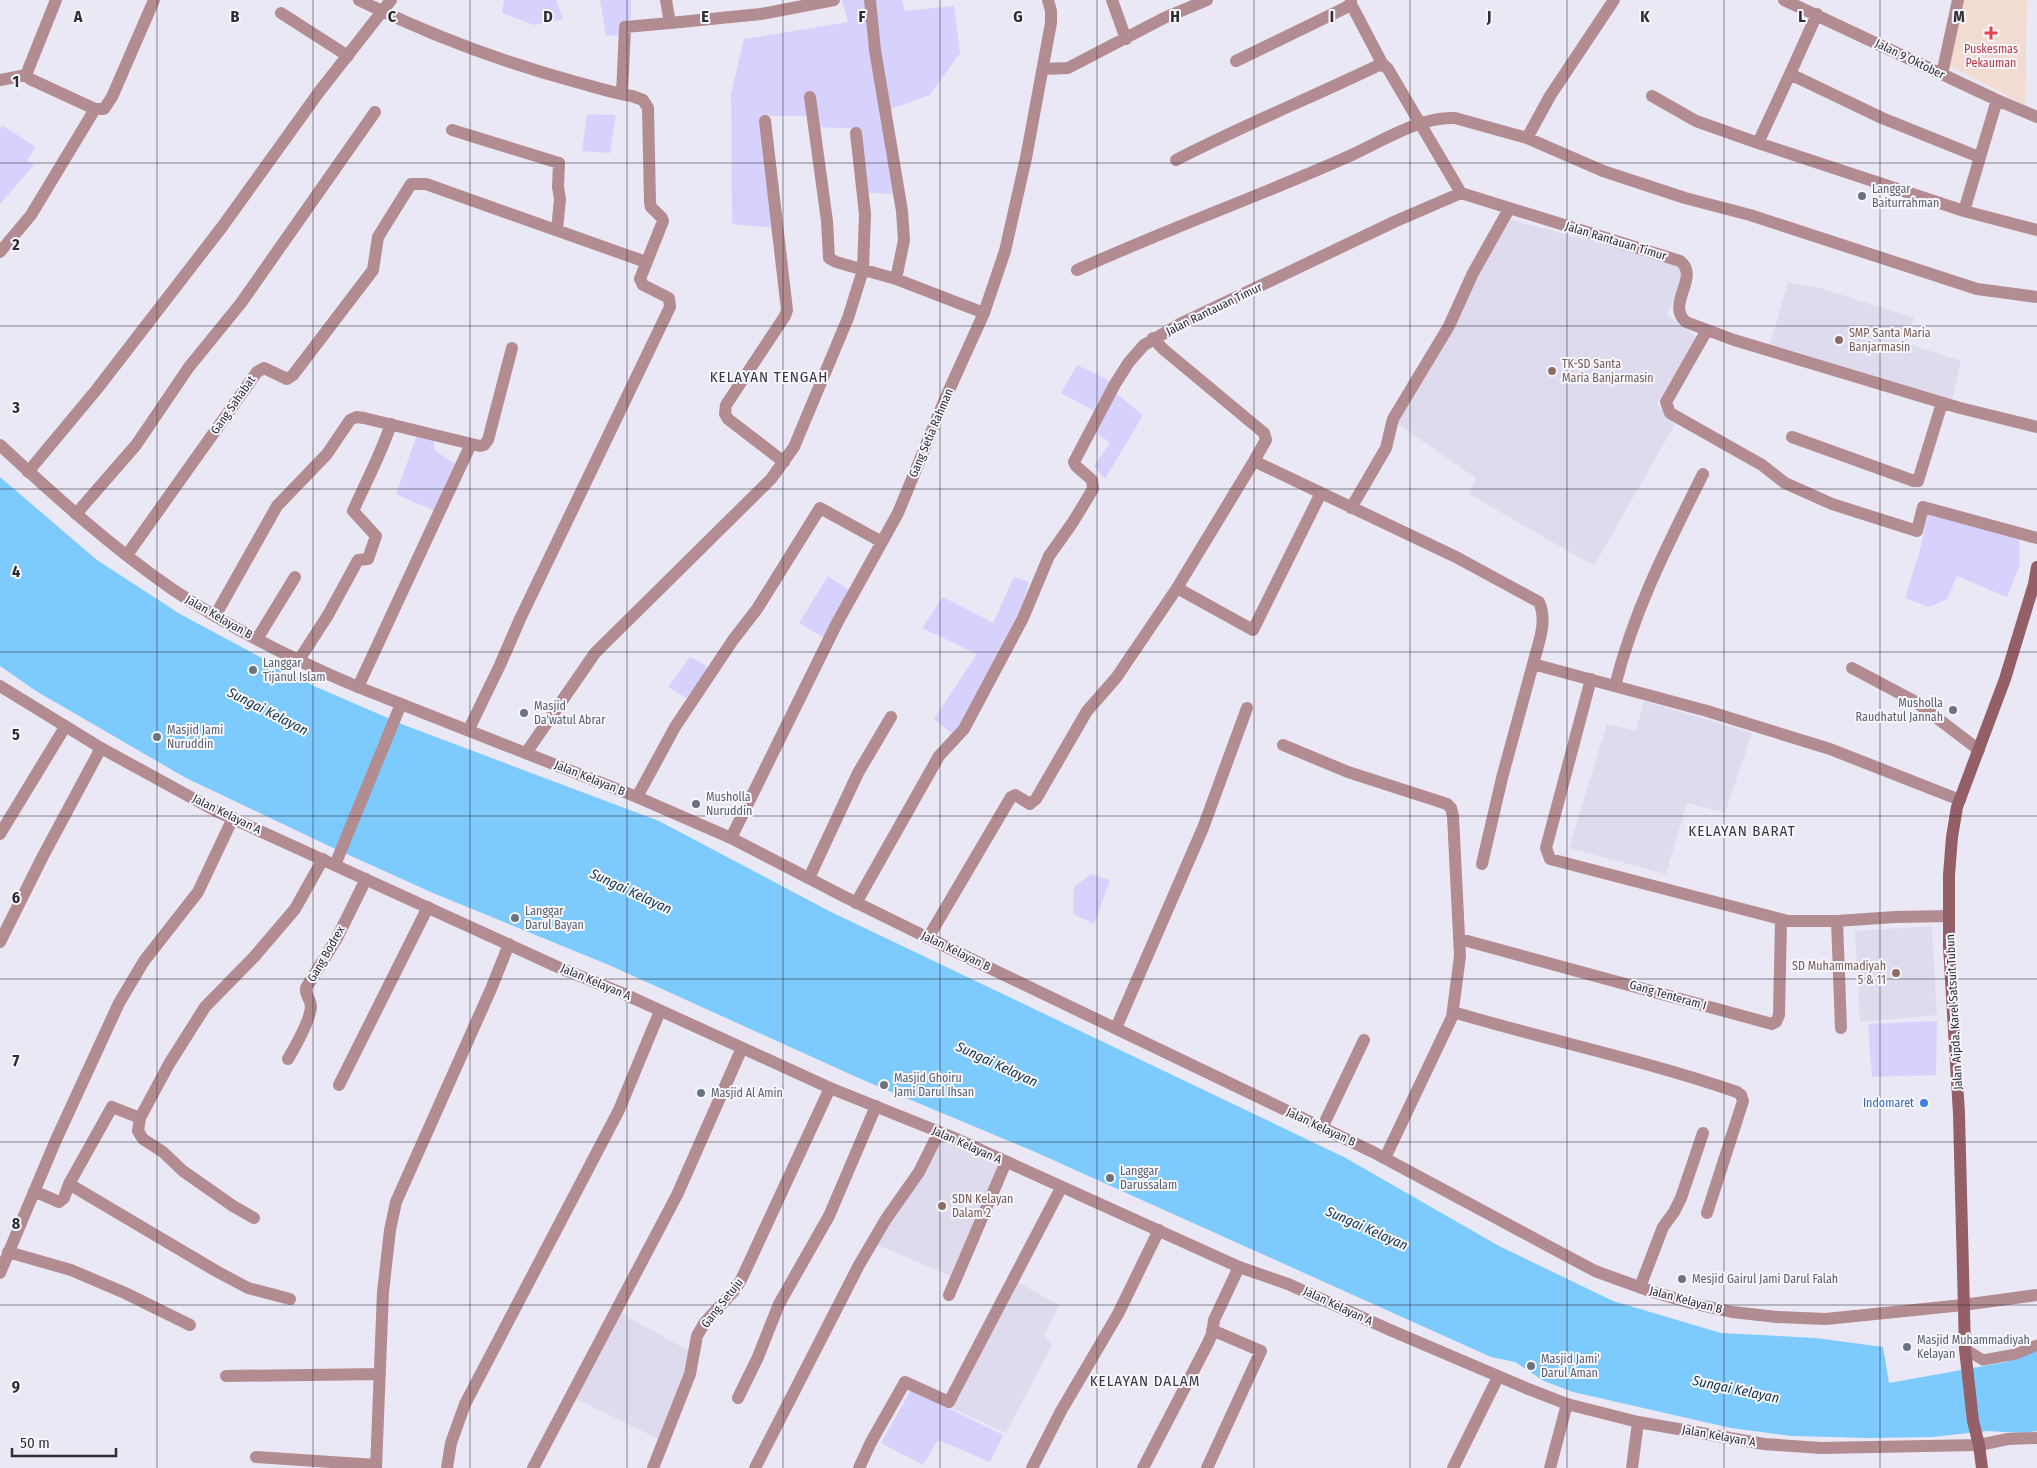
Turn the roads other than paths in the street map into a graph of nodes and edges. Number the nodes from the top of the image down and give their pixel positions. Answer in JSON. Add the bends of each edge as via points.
{"nodes":[{"id":1,"x":56,"y":0,"type":"edge"},
{"id":2,"x":154,"y":0,"type":"edge"},
{"id":3,"x":359,"y":0,"type":"edge"},
{"id":4,"x":391,"y":0,"type":"edge"},
{"id":5,"x":666,"y":0,"type":"edge"},
{"id":6,"x":834,"y":0,"type":"edge"},
{"id":7,"x":870,"y":0,"type":"edge"},
{"id":8,"x":1048,"y":0,"type":"edge"},
{"id":9,"x":1112,"y":0,"type":"edge"},
{"id":10,"x":1208,"y":0,"type":"edge"},
{"id":11,"x":1614,"y":0,"type":"edge"},
{"id":12,"x":1784,"y":0,"type":"edge"},
{"id":13,"x":1958,"y":0,"type":"edge"},
{"id":14,"x":1351,"y":2,"type":"edge"},
{"id":15,"x":382,"y":12,"type":"junction"},
{"id":16,"x":281,"y":13,"type":"dead end"},
{"id":17,"x":1816,"y":14,"type":"junction"},
{"id":18,"x":670,"y":23,"type":"junction"},
{"id":19,"x":1126,"y":39,"type":"junction"},
{"id":20,"x":348,"y":56,"type":"junction"},
{"id":21,"x":1236,"y":61,"type":"dead end"},
{"id":22,"x":1383,"y":65,"type":"junction"},
{"id":23,"x":1043,"y":69,"type":"junction"},
{"id":24,"x":1790,"y":74,"type":"junction"},
{"id":25,"x":1942,"y":74,"type":"junction"},
{"id":26,"x":26,"y":75,"type":"junction"},
{"id":27,"x":0,"y":80,"type":"edge"},
{"id":28,"x":622,"y":94,"type":"junction"},
{"id":29,"x":1652,"y":96,"type":"dead end"},
{"id":30,"x":810,"y":98,"type":"dead end"},
{"id":31,"x":1997,"y":100,"type":"junction"},
{"id":32,"x":95,"y":109,"type":"junction"},
{"id":33,"x":375,"y":112,"type":"dead end"},
{"id":34,"x":2037,"y":117,"type":"edge"},
{"id":35,"x":765,"y":121,"type":"dead end"},
{"id":36,"x":1420,"y":123,"type":"junction"},
{"id":37,"x":452,"y":130,"type":"dead end"},
{"id":38,"x":856,"y":133,"type":"dead end"},
{"id":39,"x":1527,"y":138,"type":"junction"},
{"id":40,"x":1758,"y":144,"type":"junction"},
{"id":41,"x":1979,"y":157,"type":"junction"},
{"id":42,"x":1176,"y":160,"type":"dead end"},
{"id":43,"x":1461,"y":193,"type":"junction"},
{"id":44,"x":1509,"y":208,"type":"junction"},
{"id":45,"x":1964,"y":211,"type":"junction"},
{"id":46,"x":557,"y":230,"type":"junction"},
{"id":47,"x":2037,"y":230,"type":"edge"},
{"id":48,"x":0,"y":252,"type":"edge"},
{"id":49,"x":646,"y":262,"type":"junction"},
{"id":50,"x":863,"y":270,"type":"junction"},
{"id":51,"x":1077,"y":270,"type":"dead end"},
{"id":52,"x":896,"y":279,"type":"junction"},
{"id":53,"x":2037,"y":297,"type":"edge"},
{"id":54,"x":984,"y":313,"type":"junction"},
{"id":55,"x":1707,"y":330,"type":"junction"},
{"id":56,"x":1153,"y":338,"type":"junction"},
{"id":57,"x":512,"y":348,"type":"dead end"},
{"id":58,"x":1942,"y":403,"type":"junction"},
{"id":59,"x":391,"y":424,"type":"junction"},
{"id":60,"x":2037,"y":427,"type":"edge"},
{"id":61,"x":1792,"y":437,"type":"dead end"},
{"id":62,"x":471,"y":444,"type":"junction"},
{"id":63,"x":0,"y":445,"type":"edge"},
{"id":64,"x":1254,"y":460,"type":"junction"},
{"id":65,"x":784,"y":462,"type":"junction"},
{"id":66,"x":28,"y":472,"type":"junction"},
{"id":67,"x":1703,"y":474,"type":"dead end"},
{"id":68,"x":1321,"y":493,"type":"junction"},
{"id":69,"x":1351,"y":508,"type":"junction"},
{"id":70,"x":76,"y":514,"type":"junction"},
{"id":71,"x":2037,"y":538,"type":"edge"},
{"id":72,"x":882,"y":542,"type":"junction"},
{"id":73,"x":127,"y":555,"type":"junction"},
{"id":74,"x":2037,"y":567,"type":"edge"},
{"id":75,"x":295,"y":577,"type":"dead end"},
{"id":76,"x":1177,"y":588,"type":"junction"},
{"id":77,"x":215,"y":616,"type":"junction"},
{"id":78,"x":257,"y":638,"type":"junction"},
{"id":79,"x":299,"y":660,"type":"junction"},
{"id":80,"x":1533,"y":664,"type":"junction"},
{"id":81,"x":1852,"y":668,"type":"dead end"},
{"id":82,"x":1591,"y":679,"type":"junction"},
{"id":83,"x":0,"y":686,"type":"edge"},
{"id":84,"x":1615,"y":686,"type":"junction"},
{"id":85,"x":358,"y":687,"type":"junction"},
{"id":86,"x":1247,"y":708,"type":"dead end"},
{"id":87,"x":399,"y":709,"type":"junction"},
{"id":88,"x":891,"y":717,"type":"dead end"},
{"id":89,"x":65,"y":727,"type":"junction"},
{"id":90,"x":469,"y":729,"type":"junction"},
{"id":91,"x":1283,"y":745,"type":"dead end"},
{"id":92,"x":101,"y":748,"type":"junction"},
{"id":93,"x":1979,"y":750,"type":"junction"},
{"id":94,"x":526,"y":752,"type":"junction"},
{"id":95,"x":637,"y":797,"type":"junction"},
{"id":96,"x":1960,"y":800,"type":"junction"},
{"id":97,"x":233,"y":818,"type":"junction"},
{"id":98,"x":0,"y":834,"type":"edge"},
{"id":99,"x":731,"y":838,"type":"junction"},
{"id":100,"x":332,"y":860,"type":"junction"},
{"id":101,"x":1482,"y":864,"type":"dead end"},
{"id":102,"x":809,"y":878,"type":"junction"},
{"id":103,"x":366,"y":879,"type":"junction"},
{"id":104,"x":856,"y":903,"type":"junction"},
{"id":105,"x":428,"y":907,"type":"junction"},
{"id":106,"x":1949,"y":916,"type":"junction"},
{"id":107,"x":1781,"y":920,"type":"junction"},
{"id":108,"x":1836,"y":921,"type":"junction"},
{"id":109,"x":928,"y":938,"type":"junction"},
{"id":110,"x":1460,"y":939,"type":"junction"},
{"id":111,"x":0,"y":942,"type":"edge"},
{"id":112,"x":509,"y":944,"type":"junction"},
{"id":113,"x":660,"y":1011,"type":"junction"},
{"id":114,"x":1453,"y":1012,"type":"junction"},
{"id":115,"x":1116,"y":1028,"type":"junction"},
{"id":116,"x":1841,"y":1028,"type":"dead end"},
{"id":117,"x":1364,"y":1040,"type":"dead end"},
{"id":118,"x":742,"y":1048,"type":"junction"},
{"id":119,"x":288,"y":1059,"type":"dead end"},
{"id":120,"x":339,"y":1085,"type":"dead end"},
{"id":121,"x":830,"y":1088,"type":"junction"},
{"id":122,"x":876,"y":1106,"type":"junction"},
{"id":123,"x":140,"y":1118,"type":"junction"},
{"id":124,"x":1322,"y":1128,"type":"junction"},
{"id":125,"x":939,"y":1132,"type":"junction"},
{"id":126,"x":1702,"y":1133,"type":"dead end"},
{"id":127,"x":1385,"y":1158,"type":"junction"},
{"id":128,"x":1006,"y":1162,"type":"junction"},
{"id":129,"x":69,"y":1184,"type":"junction"},
{"id":130,"x":1061,"y":1188,"type":"junction"},
{"id":131,"x":34,"y":1191,"type":"junction"},
{"id":132,"x":1706,"y":1212,"type":"dead end"},
{"id":133,"x":254,"y":1218,"type":"dead end"},
{"id":134,"x":1159,"y":1230,"type":"junction"},
{"id":135,"x":8,"y":1252,"type":"junction"},
{"id":136,"x":1239,"y":1267,"type":"junction"},
{"id":137,"x":0,"y":1272,"type":"edge"},
{"id":138,"x":1640,"y":1287,"type":"junction"},
{"id":139,"x":950,"y":1295,"type":"dead end"},
{"id":140,"x":2037,"y":1295,"type":"edge"},
{"id":141,"x":290,"y":1299,"type":"dead end"},
{"id":142,"x":1963,"y":1305,"type":"junction"},
{"id":143,"x":190,"y":1325,"type":"dead end"},
{"id":144,"x":1212,"y":1330,"type":"junction"},
{"id":145,"x":2037,"y":1345,"type":"edge"},
{"id":146,"x":1966,"y":1355,"type":"junction"},
{"id":147,"x":380,"y":1374,"type":"junction"},
{"id":148,"x":226,"y":1376,"type":"dead end"},
{"id":149,"x":1498,"y":1377,"type":"junction"},
{"id":150,"x":738,"y":1398,"type":"dead end"},
{"id":151,"x":1567,"y":1404,"type":"junction"},
{"id":152,"x":1638,"y":1422,"type":"junction"},
{"id":153,"x":2037,"y":1438,"type":"edge"},
{"id":154,"x":1979,"y":1445,"type":"junction"},
{"id":155,"x":256,"y":1457,"type":"dead end"},
{"id":156,"x":376,"y":1467,"type":"edge"},
{"id":157,"x":447,"y":1468,"type":"edge"},
{"id":158,"x":533,"y":1468,"type":"edge"},
{"id":159,"x":653,"y":1468,"type":"edge"},
{"id":160,"x":755,"y":1468,"type":"edge"},
{"id":161,"x":859,"y":1468,"type":"edge"},
{"id":162,"x":1032,"y":1468,"type":"edge"},
{"id":163,"x":1143,"y":1468,"type":"edge"},
{"id":164,"x":1207,"y":1468,"type":"edge"},
{"id":165,"x":1453,"y":1468,"type":"edge"},
{"id":166,"x":1550,"y":1468,"type":"edge"},
{"id":167,"x":1632,"y":1468,"type":"edge"},
{"id":168,"x":1982,"y":1468,"type":"edge"}],
"edges":[{"from":1,"to":26,"type":"street"},
{"from":2,"to":32,"type":"street","via":[[112,97],[104,109]]},
{"from":3,"to":15,"type":"street"},
{"from":4,"to":15,"type":"street"},
{"from":5,"to":18,"type":"street"},
{"from":6,"to":18,"type":"street","via":[[761,14]]},
{"from":7,"to":52,"type":"street","via":[[875,50],[902,211],[904,240]]},
{"from":8,"to":23,"type":"street","name":"Gang Setia Rahman","via":[[1051,23]]},
{"from":9,"to":19,"type":"street"},
{"from":10,"to":19,"type":"street","via":[[1164,18]]},
{"from":11,"to":39,"type":"street","via":[[1550,96]]},
{"from":12,"to":17,"type":"street","name":"Jalan 9 Oktober"},
{"from":13,"to":25,"type":"street"},
{"from":14,"to":21,"type":"street","via":[[1324,19]]},
{"from":14,"to":22,"type":"street"},
{"from":15,"to":20,"type":"street"},
{"from":15,"to":28,"type":"street","via":[[497,58]]},
{"from":16,"to":20,"type":"street"},
{"from":17,"to":24,"type":"street"},
{"from":17,"to":25,"type":"street","name":"Jalan 9 Oktober"},
{"from":18,"to":28,"type":"street","via":[[625,27]]},
{"from":19,"to":23,"type":"street","via":[[1068,68]]},
{"from":20,"to":66,"type":"street","via":[[98,389]]},
{"from":22,"to":36,"type":"street"},
{"from":22,"to":42,"type":"street","via":[[1228,133]]},
{"from":23,"to":54,"type":"street","name":"Gang Setia Rahman","via":[[1004,251]]},
{"from":24,"to":40,"type":"street"},
{"from":24,"to":41,"type":"street","via":[[1882,118]]},
{"from":25,"to":31,"type":"street","name":"Jalan 9 Oktober"},
{"from":26,"to":27,"type":"street"},
{"from":26,"to":32,"type":"street"},
{"from":28,"to":49,"type":"street","via":[[643,100],[648,108],[650,202],[651,208],[663,221]]},
{"from":29,"to":40,"type":"street","via":[[1696,121]]},
{"from":30,"to":50,"type":"street","via":[[827,221],[828,256],[836,262]]},
{"from":31,"to":34,"type":"street","name":"Jalan 9 Oktober"},
{"from":31,"to":41,"type":"street"},
{"from":32,"to":48,"type":"street","via":[[31,215]]},
{"from":33,"to":70,"type":"street","via":[[241,303],[189,367],[136,445]]},
{"from":35,"to":65,"type":"street","via":[[787,310],[726,405],[725,414]]},
{"from":36,"to":39,"type":"street","via":[[1433,118],[1455,118]]},
{"from":36,"to":43,"type":"street"},
{"from":36,"to":51,"type":"street","via":[[1346,158]]},
{"from":37,"to":46,"type":"street","via":[[559,163]]},
{"from":38,"to":50,"type":"street","via":[[866,214]]},
{"from":39,"to":53,"type":"street","via":[[1603,172],[1685,198],[1750,215],[1977,289]]},
{"from":40,"to":45,"type":"street"},
{"from":41,"to":45,"type":"street"},
{"from":43,"to":44,"type":"street","name":"Jalan Rantauan Timur"},
{"from":43,"to":56,"type":"street","name":"Jalan Rantauan Timur"},
{"from":44,"to":55,"type":"street","name":"Jalan Rantauan Timur","via":[[1680,261],[1688,272],[1679,312],[1686,322]]},
{"from":44,"to":69,"type":"street","via":[[1473,272],[1450,326],[1393,419],[1386,448]]},
{"from":45,"to":47,"type":"street"},
{"from":46,"to":49,"type":"street"},
{"from":46,"to":73,"type":"street","name":"Gang Sahabat","via":[[426,184],[411,184],[378,237],[373,270],[290,377],[287,379],[264,368],[256,372]]},
{"from":49,"to":90,"type":"street","via":[[640,282],[670,298],[670,307]]},
{"from":50,"to":52,"type":"street"},
{"from":50,"to":65,"type":"street","via":[[848,318],[810,411],[794,448]]},
{"from":52,"to":54,"type":"street"},
{"from":54,"to":72,"type":"street","name":"Gang Setia Rahman","via":[[898,513]]},
{"from":55,"to":58,"type":"street","name":"Jalan Rantauan Timur"},
{"from":55,"to":71,"type":"street","via":[[1666,402],[1670,413],[1762,465],[1785,483],[1832,504],[1917,531],[1923,507]]},
{"from":56,"to":64,"type":"street","via":[[1264,433],[1266,440]]},
{"from":56,"to":104,"type":"street","name":"Jalan Rantauan Timur","via":[[1129,362],[1074,462],[1092,480],[1093,489],[1049,556],[1023,618],[964,729],[939,756]]},
{"from":57,"to":62,"type":"street","via":[[488,440],[480,446]]},
{"from":58,"to":60,"type":"street","name":"Jalan Rantauan Timur"},
{"from":58,"to":61,"type":"street","via":[[1918,481]]},
{"from":59,"to":62,"type":"street"},
{"from":59,"to":77,"type":"street","via":[[356,417],[350,420],[327,454],[277,506]]},
{"from":59,"to":79,"type":"street","via":[[353,511],[376,536],[368,560],[358,560]]},
{"from":62,"to":85,"type":"street"},
{"from":63,"to":66,"type":"street","name":"Jalan Kelayan B"},
{"from":64,"to":68,"type":"street"},
{"from":64,"to":76,"type":"street"},
{"from":65,"to":94,"type":"street","via":[[771,479],[595,653]]},
{"from":66,"to":70,"type":"street","name":"Jalan Kelayan B"},
{"from":67,"to":84,"type":"street","via":[[1645,593]]},
{"from":68,"to":69,"type":"street"},
{"from":68,"to":76,"type":"street","via":[[1253,630]]},
{"from":69,"to":80,"type":"street","via":[[1472,565],[1539,602],[1544,622]]},
{"from":70,"to":73,"type":"street","name":"Jalan Kelayan B"},
{"from":72,"to":95,"type":"street","via":[[820,508],[786,564],[675,727]]},
{"from":72,"to":99,"type":"street","name":"Gang Setia Rahman","via":[[824,649]]},
{"from":73,"to":77,"type":"street","name":"Jalan Kelayan B","via":[[173,590]]},
{"from":74,"to":93,"type":"main road","name":"Jalan Aipda. Karel Satsuit Tubun","via":[[2005,679]]},
{"from":75,"to":78,"type":"street"},
{"from":76,"to":109,"type":"street","via":[[1116,678],[1087,711],[1036,799],[1030,804],[1015,795],[1011,797]]},
{"from":77,"to":78,"type":"street","name":"Jalan Kelayan B"},
{"from":78,"to":79,"type":"street","name":"Jalan Kelayan B"},
{"from":79,"to":85,"type":"street","name":"Jalan Kelayan B"},
{"from":80,"to":82,"type":"street"},
{"from":80,"to":101,"type":"street"},
{"from":81,"to":93,"type":"street","via":[[1916,702]]},
{"from":82,"to":84,"type":"street"},
{"from":82,"to":107,"type":"street","via":[[1546,848],[1550,858]]},
{"from":83,"to":89,"type":"street","name":"Jalan Kelayan A"},
{"from":84,"to":96,"type":"street","via":[[1830,749]]},
{"from":85,"to":87,"type":"street","name":"Jalan Kelayan B"},
{"from":86,"to":115,"type":"street","via":[[1203,828]]},
{"from":87,"to":90,"type":"street","name":"Jalan Kelayan B"},
{"from":87,"to":100,"type":"street"},
{"from":88,"to":102,"type":"street","via":[[858,773]]},
{"from":89,"to":92,"type":"street","name":"Jalan Kelayan A"},
{"from":89,"to":98,"type":"street"},
{"from":90,"to":94,"type":"street","name":"Jalan Kelayan B"},
{"from":91,"to":110,"type":"street","via":[[1451,808]]},
{"from":92,"to":97,"type":"street","name":"Jalan Kelayan A"},
{"from":92,"to":111,"type":"street"},
{"from":93,"to":96,"type":"main road","name":"Jalan Aipda. Karel Satsuit Tubun"},
{"from":94,"to":95,"type":"street","name":"Jalan Kelayan B"},
{"from":95,"to":99,"type":"street","name":"Jalan Kelayan B"},
{"from":96,"to":106,"type":"main road","name":"Jalan Aipda. Karel Satsuit Tubun","via":[[1952,837]]},
{"from":97,"to":100,"type":"street","name":"Jalan Kelayan A"},
{"from":97,"to":131,"type":"street","via":[[198,892],[144,961],[119,1003]]},
{"from":99,"to":102,"type":"street","name":"Jalan Kelayan B"},
{"from":100,"to":103,"type":"street","name":"Jalan Kelayan A"},
{"from":100,"to":123,"type":"street","via":[[254,957],[200,1014]]},
{"from":102,"to":104,"type":"street","name":"Jalan Kelayan B"},
{"from":103,"to":105,"type":"street","name":"Jalan Kelayan A"},
{"from":103,"to":119,"type":"street","name":"Gang Bodrex","via":[[337,938],[306,988],[311,1007]]},
{"from":104,"to":109,"type":"street","name":"Jalan Kelayan B"},
{"from":105,"to":112,"type":"street","name":"Jalan Kelayan A"},
{"from":105,"to":120,"type":"street"},
{"from":106,"to":108,"type":"street"},
{"from":106,"to":142,"type":"main road","name":"Jalan Aipda. Karel Satsuit Tubun","via":[[1959,1114]]},
{"from":107,"to":108,"type":"street"},
{"from":107,"to":110,"type":"street","name":"Gang Tenteram I","via":[[1779,1015],[1772,1024]]},
{"from":108,"to":116,"type":"street"},
{"from":109,"to":115,"type":"street","name":"Jalan Kelayan B"},
{"from":110,"to":114,"type":"street"},
{"from":112,"to":113,"type":"street","name":"Jalan Kelayan A"},
{"from":112,"to":147,"type":"street","via":[[396,1202],[386,1261]]},
{"from":113,"to":118,"type":"street","name":"Jalan Kelayan A"},
{"from":113,"to":157,"type":"street","via":[[619,1110],[465,1404],[451,1443]]},
{"from":114,"to":127,"type":"street"},
{"from":114,"to":132,"type":"street","via":[[1688,1075],[1741,1095],[1743,1102]]},
{"from":115,"to":124,"type":"street","name":"Jalan Kelayan B"},
{"from":117,"to":124,"type":"street"},
{"from":118,"to":121,"type":"street","name":"Jalan Kelayan A"},
{"from":118,"to":158,"type":"street","via":[[673,1204]]},
{"from":121,"to":122,"type":"street","name":"Jalan Kelayan A"},
{"from":121,"to":159,"type":"street","name":"Gang Setuju","via":[[741,1280],[704,1322],[697,1336],[690,1374]]},
{"from":122,"to":125,"type":"street","name":"Jalan Kelayan A"},
{"from":122,"to":150,"type":"street","via":[[829,1216],[779,1304]]},
{"from":123,"to":129,"type":"street","via":[[112,1107]]},
{"from":123,"to":133,"type":"street","via":[[138,1131],[144,1138],[183,1171]]},
{"from":124,"to":127,"type":"street","name":"Jalan Kelayan B"},
{"from":125,"to":128,"type":"street","name":"Jalan Kelayan A"},
{"from":125,"to":160,"type":"street","via":[[919,1172],[859,1265]]},
{"from":126,"to":138,"type":"street","via":[[1681,1198],[1663,1227]]},
{"from":127,"to":138,"type":"street","name":"Jalan Kelayan B","via":[[1594,1271]]},
{"from":128,"to":130,"type":"street","name":"Jalan Kelayan A"},
{"from":128,"to":139,"type":"street"},
{"from":129,"to":131,"type":"street","via":[[59,1202]]},
{"from":129,"to":141,"type":"street","via":[[240,1284]]},
{"from":130,"to":134,"type":"street","name":"Jalan Kelayan A"},
{"from":130,"to":161,"type":"street","via":[[949,1402],[905,1382]]},
{"from":131,"to":135,"type":"street"},
{"from":134,"to":136,"type":"street","name":"Jalan Kelayan A"},
{"from":134,"to":162,"type":"street","via":[[1118,1314]]},
{"from":135,"to":137,"type":"street"},
{"from":135,"to":143,"type":"street","via":[[71,1270]]},
{"from":136,"to":144,"type":"street"},
{"from":136,"to":149,"type":"street","name":"Jalan Kelayan A","via":[[1288,1284]]},
{"from":138,"to":142,"type":"street","name":"Jalan Kelayan B","via":[[1695,1304],[1777,1317],[1826,1319]]},
{"from":140,"to":142,"type":"street","name":"Jalan Kelayan B"},
{"from":142,"to":146,"type":"main road","name":"Jalan Aipda. Karel Satsuit Tubun"},
{"from":144,"to":163,"type":"street"},
{"from":144,"to":164,"type":"street","via":[[1261,1351]]},
{"from":145,"to":146,"type":"street","via":[[2016,1354],[1983,1360]]},
{"from":146,"to":154,"type":"main road","name":"Jalan Aipda. Karel Satsuit Tubun","via":[[1973,1421]]},
{"from":147,"to":148,"type":"street"},
{"from":147,"to":156,"type":"street"},
{"from":149,"to":151,"type":"street","name":"Jalan Kelayan A"},
{"from":149,"to":165,"type":"street"},
{"from":151,"to":152,"type":"street","name":"Jalan Kelayan A"},
{"from":151,"to":166,"type":"street"},
{"from":152,"to":154,"type":"street","name":"Jalan Kelayan A","via":[[1764,1444],[1853,1448]]},
{"from":152,"to":167,"type":"street"},
{"from":153,"to":154,"type":"street","name":"Jalan Kelayan A"},
{"from":154,"to":168,"type":"main road","name":"Jalan Aipda. Karel Satsuit Tubun"},
{"from":155,"to":156,"type":"street"}]}
